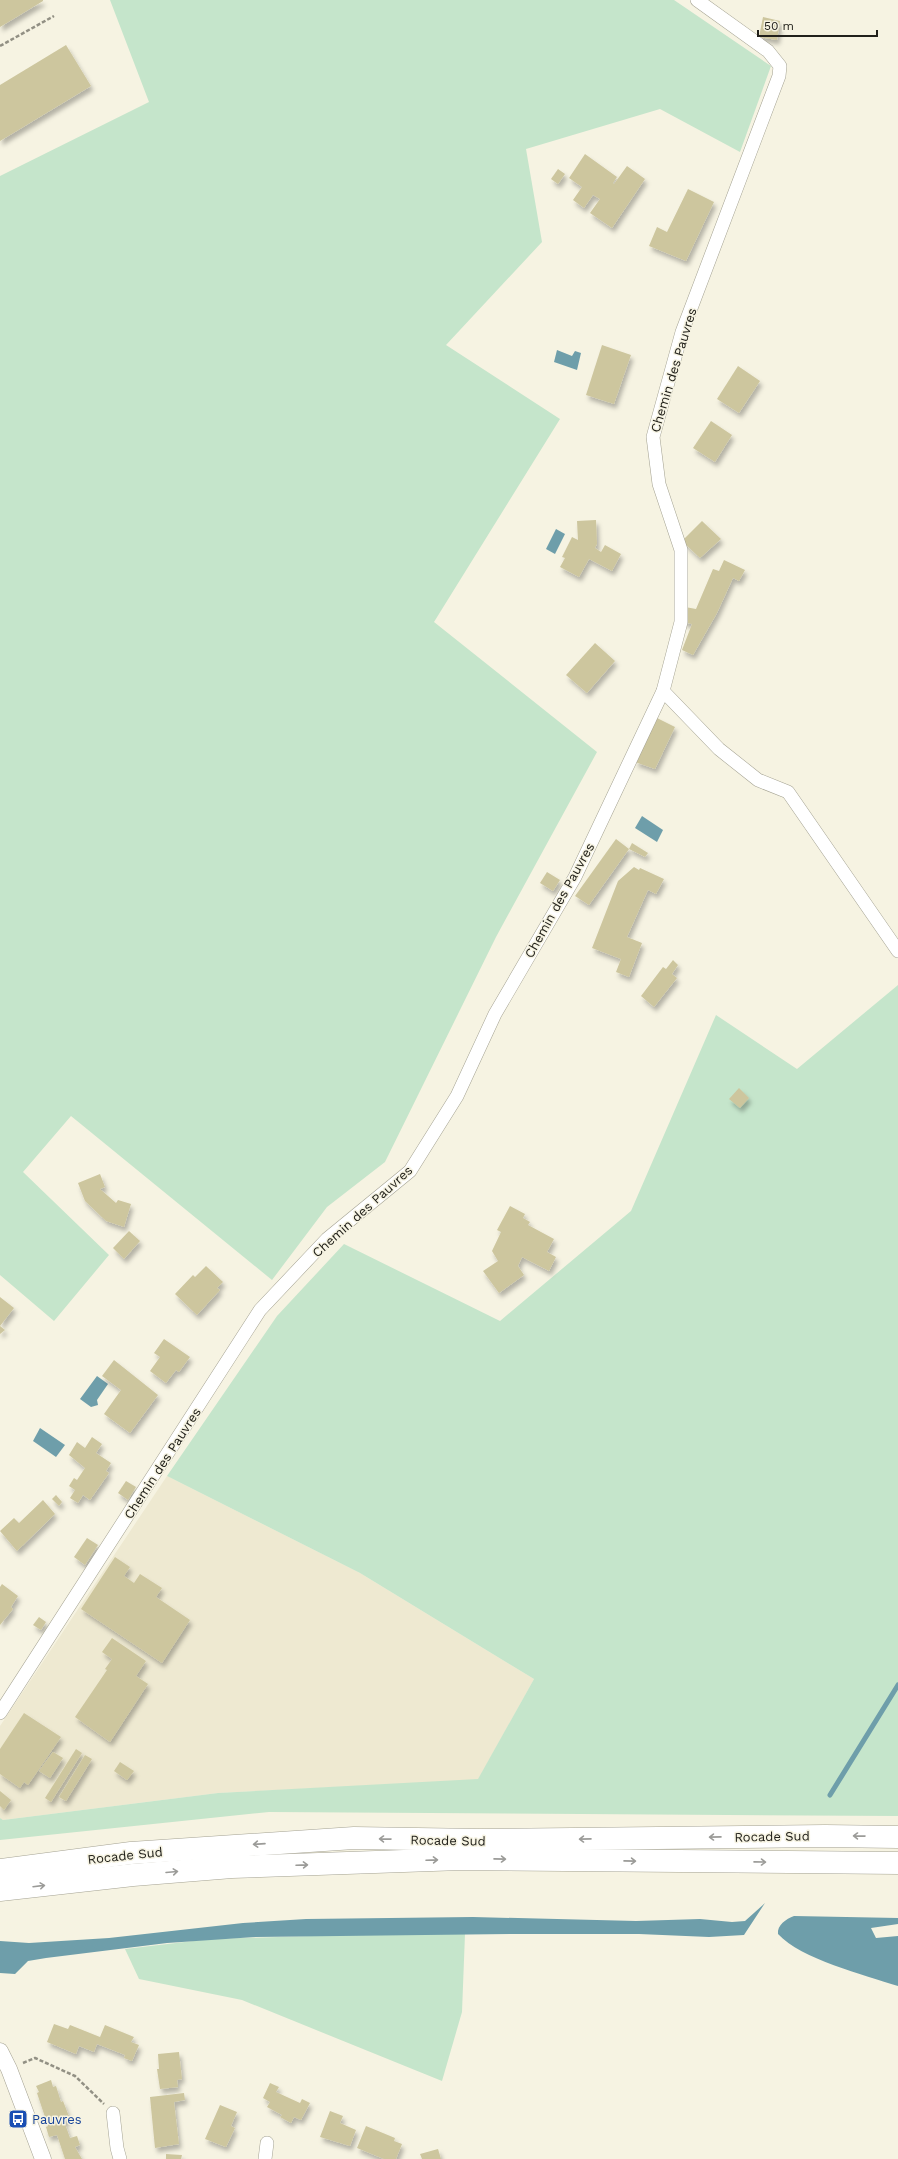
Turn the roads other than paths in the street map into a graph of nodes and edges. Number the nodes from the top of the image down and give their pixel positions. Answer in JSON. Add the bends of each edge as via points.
{"nodes":[{"id":1,"x":697,"y":0,"type":"edge"},
{"id":2,"x":663,"y":691,"type":"junction"},
{"id":3,"x":898,"y":951,"type":"edge"},
{"id":4,"x":0,"y":1713,"type":"edge"},
{"id":5,"x":898,"y":1837,"type":"edge"},
{"id":6,"x":898,"y":1863,"type":"edge"},
{"id":7,"x":5,"y":1865,"type":"edge"},
{"id":8,"x":0,"y":1890,"type":"edge"},
{"id":9,"x":0,"y":2051,"type":"edge"},
{"id":10,"x":113,"y":2113,"type":"road end"},
{"id":11,"x":267,"y":2143,"type":"dead end"},
{"id":12,"x":43,"y":2159,"type":"edge"},
{"id":13,"x":120,"y":2159,"type":"edge"},
{"id":14,"x":265,"y":2159,"type":"edge"}],
"edges":[{"from":1,"to":2,"type":"street","name":"Chemin des Pauvres","via":[[768,51],[780,66],[779,76],[682,332],[653,437],[659,484],[681,550],[681,622]]},
{"from":2,"to":3,"type":"street","via":[[719,749],[758,780],[788,792]]},
{"from":2,"to":4,"type":"street","name":"Chemin des Pauvres","via":[[575,877],[495,1014],[457,1096],[410,1171],[327,1239],[260,1310]]},
{"from":5,"to":7,"type":"highway","name":"Rocade Sud","one_way":true,"via":[[480,1840],[354,1838],[132,1853]]},
{"from":8,"to":6,"type":"highway","name":"Rocade Sud","one_way":true,"via":[[232,1867],[461,1859]]},
{"from":9,"to":12,"type":"street"},
{"from":10,"to":13,"type":"street","via":[[116,2148]]},
{"from":11,"to":14,"type":"street"}]}
